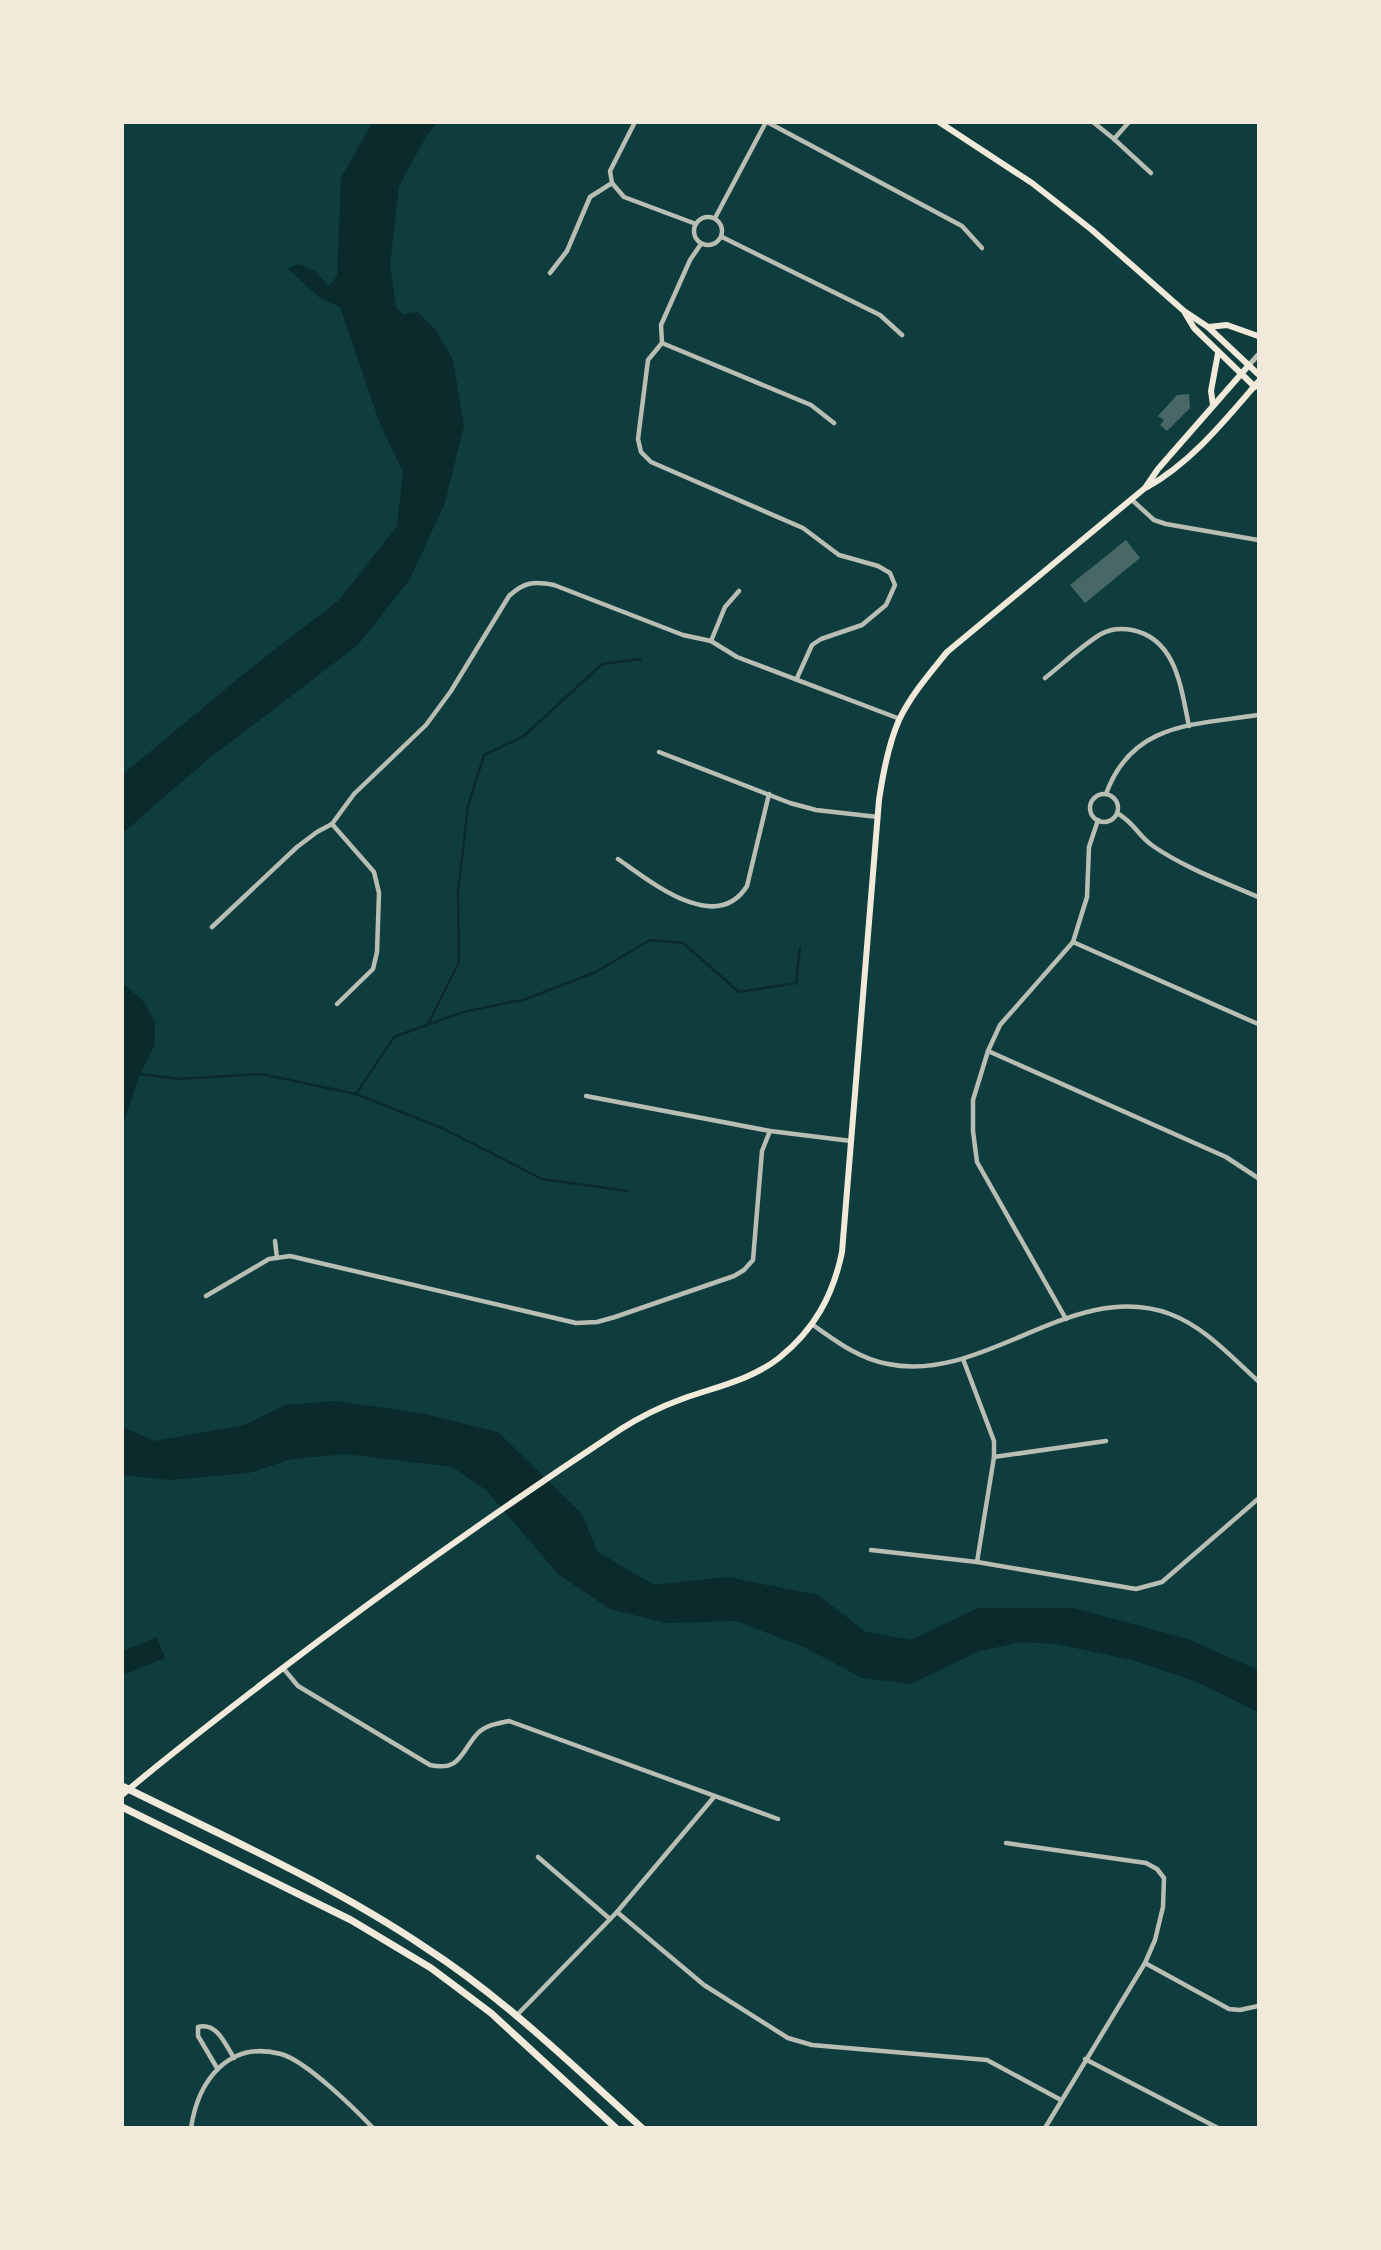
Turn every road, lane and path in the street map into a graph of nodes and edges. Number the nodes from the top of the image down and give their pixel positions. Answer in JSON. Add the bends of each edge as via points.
{"nodes":[{"id":1,"x":635,"y":122,"type":"edge"},
{"id":2,"x":767,"y":122,"type":"edge"},
{"id":3,"x":939,"y":122,"type":"edge"},
{"id":4,"x":1093,"y":122,"type":"edge"},
{"id":5,"x":1129,"y":122,"type":"edge"},
{"id":6,"x":1114,"y":139,"type":"junction"},
{"id":7,"x":1152,"y":173,"type":"dead end"},
{"id":8,"x":612,"y":183,"type":"junction"},
{"id":9,"x":715,"y":218,"type":"junction"},
{"id":10,"x":696,"y":224,"type":"junction"},
{"id":11,"x":722,"y":237,"type":"junction"},
{"id":12,"x":702,"y":244,"type":"junction"},
{"id":13,"x":982,"y":248,"type":"dead end"},
{"id":14,"x":550,"y":273,"type":"dead end"},
{"id":15,"x":1184,"y":311,"type":"junction"},
{"id":16,"x":1208,"y":327,"type":"junction"},
{"id":17,"x":902,"y":335,"type":"dead end"},
{"id":18,"x":1258,"y":336,"type":"edge"},
{"id":19,"x":662,"y":343,"type":"junction"},
{"id":20,"x":1218,"y":353,"type":"junction"},
{"id":21,"x":1258,"y":355,"type":"edge"},
{"id":22,"x":1249,"y":365,"type":"junction"},
{"id":23,"x":1241,"y":374,"type":"junction"},
{"id":24,"x":1258,"y":374,"type":"edge"},
{"id":25,"x":1256,"y":385,"type":"edge"},
{"id":26,"x":1213,"y":405,"type":"junction"},
{"id":27,"x":834,"y":423,"type":"dead end"},
{"id":28,"x":1145,"y":488,"type":"junction"},
{"id":29,"x":1132,"y":500,"type":"junction"},
{"id":30,"x":1258,"y":540,"type":"edge"},
{"id":31,"x":739,"y":591,"type":"dead end"},
{"id":32,"x":711,"y":641,"type":"junction"},
{"id":33,"x":797,"y":678,"type":"junction"},
{"id":34,"x":1045,"y":678,"type":"dead end"},
{"id":35,"x":1258,"y":715,"type":"edge"},
{"id":36,"x":900,"y":719,"type":"junction"},
{"id":37,"x":1189,"y":726,"type":"junction"},
{"id":38,"x":659,"y":752,"type":"dead end"},
{"id":39,"x":769,"y":794,"type":"junction"},
{"id":40,"x":1106,"y":794,"type":"junction"},
{"id":41,"x":1117,"y":813,"type":"junction"},
{"id":42,"x":878,"y":817,"type":"junction"},
{"id":43,"x":1098,"y":820,"type":"junction"},
{"id":44,"x":332,"y":824,"type":"junction"},
{"id":45,"x":618,"y":859,"type":"dead end"},
{"id":46,"x":1258,"y":897,"type":"edge"},
{"id":47,"x":212,"y":927,"type":"dead end"},
{"id":48,"x":1073,"y":942,"type":"junction"},
{"id":49,"x":337,"y":1004,"type":"dead end"},
{"id":50,"x":1258,"y":1024,"type":"edge"},
{"id":51,"x":989,"y":1051,"type":"junction"},
{"id":52,"x":586,"y":1096,"type":"dead end"},
{"id":53,"x":770,"y":1131,"type":"junction"},
{"id":54,"x":852,"y":1141,"type":"junction"},
{"id":55,"x":1258,"y":1178,"type":"edge"},
{"id":56,"x":275,"y":1241,"type":"dead end"},
{"id":57,"x":277,"y":1258,"type":"junction"},
{"id":58,"x":206,"y":1296,"type":"dead end"},
{"id":59,"x":1066,"y":1319,"type":"junction"},
{"id":60,"x":813,"y":1325,"type":"junction"},
{"id":61,"x":963,"y":1359,"type":"junction"},
{"id":62,"x":1258,"y":1381,"type":"edge"},
{"id":63,"x":1106,"y":1441,"type":"dead end"},
{"id":64,"x":994,"y":1458,"type":"junction"},
{"id":65,"x":1258,"y":1499,"type":"edge"},
{"id":66,"x":871,"y":1550,"type":"dead end"},
{"id":67,"x":977,"y":1562,"type":"junction"},
{"id":68,"x":283,"y":1668,"type":"junction"},
{"id":69,"x":125,"y":1790,"type":"edge"},
{"id":70,"x":714,"y":1797,"type":"junction"},
{"id":71,"x":122,"y":1807,"type":"edge"},
{"id":72,"x":778,"y":1819,"type":"dead end"},
{"id":73,"x":1006,"y":1843,"type":"dead end"},
{"id":74,"x":537,"y":1857,"type":"dead end"},
{"id":75,"x":617,"y":1912,"type":"junction"},
{"id":76,"x":610,"y":1919,"type":"junction"},
{"id":77,"x":1145,"y":1963,"type":"junction"},
{"id":78,"x":1258,"y":2006,"type":"edge"},
{"id":79,"x":517,"y":2015,"type":"junction"},
{"id":80,"x":234,"y":2058,"type":"junction"},
{"id":81,"x":1085,"y":2059,"type":"junction"},
{"id":82,"x":217,"y":2068,"type":"junction"},
{"id":83,"x":1061,"y":2100,"type":"junction"},
{"id":84,"x":191,"y":2127,"type":"edge"},
{"id":85,"x":373,"y":2127,"type":"edge"},
{"id":86,"x":616,"y":2127,"type":"edge"},
{"id":87,"x":642,"y":2127,"type":"edge"},
{"id":88,"x":1045,"y":2127,"type":"edge"},
{"id":89,"x":1218,"y":2127,"type":"edge"}],
"edges":[{"from":1,"to":8,"type":"street","via":[[610,171]]},
{"from":2,"to":9,"type":"street"},
{"from":2,"to":13,"type":"street","via":[[962,226]]},
{"from":3,"to":15,"type":"main road","via":[[1032,183]]},
{"from":4,"to":6,"type":"street"},
{"from":5,"to":6,"type":"street"},
{"from":6,"to":7,"type":"street"},
{"from":8,"to":10,"type":"street","via":[[624,197]]},
{"from":8,"to":14,"type":"street","via":[[590,197],[567,251]]},
{"from":9,"to":10,"type":"street"},
{"from":9,"to":11,"type":"street","via":[[723,229]]},
{"from":10,"to":12,"type":"street","via":[[694,233]]},
{"from":11,"to":12,"type":"street","via":[[711,246]]},
{"from":11,"to":17,"type":"street","via":[[880,315]]},
{"from":12,"to":19,"type":"street","via":[[661,325]]},
{"from":15,"to":16,"type":"main road"},
{"from":15,"to":20,"type":"main road"},
{"from":16,"to":18,"type":"main road","via":[[1227,325]]},
{"from":16,"to":22,"type":"main road"},
{"from":19,"to":27,"type":"street","via":[[811,405]]},
{"from":19,"to":33,"type":"street","via":[[645,372],[638,439],[641,452],[651,462],[803,528],[839,555],[878,566],[890,573],[895,585],[876,615],[812,645]]},
{"from":20,"to":23,"type":"main road"},
{"from":20,"to":26,"type":"main road"},
{"from":21,"to":22,"type":"street"},
{"from":22,"to":23,"type":"main road"},
{"from":22,"to":24,"type":"main road"},
{"from":23,"to":25,"type":"main road"},
{"from":23,"to":26,"type":"main road"},
{"from":25,"to":28,"type":"main road","via":[[1167,476]]},
{"from":26,"to":28,"type":"main road"},
{"from":28,"to":29,"type":"main road"},
{"from":29,"to":30,"type":"street","via":[[1154,520],[1166,524]]},
{"from":29,"to":36,"type":"main road","via":[[947,652]]},
{"from":31,"to":32,"type":"street","via":[[725,607]]},
{"from":32,"to":33,"type":"street","via":[[737,657]]},
{"from":32,"to":44,"type":"street","via":[[683,635],[554,585],[521,585],[509,596],[426,725],[354,794]]},
{"from":33,"to":36,"type":"street"},
{"from":34,"to":37,"type":"street","via":[[1102,633],[1122,628],[1144,633],[1163,647],[1177,671]]},
{"from":35,"to":37,"type":"street"},
{"from":36,"to":42,"type":"main road","via":[[883,774]]},
{"from":37,"to":40,"type":"street","via":[[1159,733],[1137,747],[1118,768]]},
{"from":38,"to":39,"type":"street"},
{"from":39,"to":42,"type":"street","via":[[816,810]]},
{"from":39,"to":45,"type":"street","via":[[747,886],[740,898],[729,904],[701,905],[665,893]]},
{"from":40,"to":41,"type":"street","via":[[1115,799]]},
{"from":40,"to":43,"type":"street","via":[[1090,804]]},
{"from":41,"to":43,"type":"street","via":[[1109,821]]},
{"from":41,"to":46,"type":"street","via":[[1162,852]]},
{"from":42,"to":54,"type":"main road"},
{"from":43,"to":48,"type":"street","via":[[1089,847],[1087,897]]},
{"from":44,"to":47,"type":"street","via":[[297,847]]},
{"from":44,"to":49,"type":"street","via":[[374,872],[379,893],[373,969]]},
{"from":48,"to":50,"type":"street"},
{"from":48,"to":51,"type":"street","via":[[1000,1026]]},
{"from":51,"to":55,"type":"street","via":[[1226,1157]]},
{"from":51,"to":59,"type":"street","via":[[973,1101],[977,1162]]},
{"from":52,"to":53,"type":"street"},
{"from":53,"to":54,"type":"street"},
{"from":53,"to":57,"type":"street","via":[[762,1151],[753,1260],[744,1270],[597,1322],[576,1323],[290,1256]]},
{"from":54,"to":60,"type":"main road","via":[[838,1272]]},
{"from":56,"to":57,"type":"street"},
{"from":57,"to":58,"type":"street","via":[[250,1268]]},
{"from":59,"to":61,"type":"street"},
{"from":59,"to":62,"type":"street","via":[[1102,1308],[1169,1313],[1199,1328]]},
{"from":60,"to":61,"type":"street","via":[[858,1354],[886,1364],[910,1367]]},
{"from":60,"to":68,"type":"main road","via":[[776,1360],[753,1374],[656,1409],[624,1427],[379,1594]]},
{"from":61,"to":64,"type":"street","via":[[994,1441]]},
{"from":63,"to":64,"type":"street"},
{"from":64,"to":67,"type":"street"},
{"from":65,"to":67,"type":"street","via":[[1162,1582],[1136,1589]]},
{"from":66,"to":67,"type":"street"},
{"from":68,"to":69,"type":"main road"},
{"from":68,"to":70,"type":"street","via":[[298,1686],[430,1765],[449,1765],[461,1759],[478,1732],[509,1721]]},
{"from":69,"to":79,"type":"main road","via":[[363,1908],[428,1948]]},
{"from":70,"to":72,"type":"street"},
{"from":70,"to":75,"type":"street"},
{"from":71,"to":86,"type":"main road","via":[[351,1920],[431,1968],[491,2013]]},
{"from":73,"to":77,"type":"street","via":[[1157,1868],[1164,1878],[1163,1907]]},
{"from":74,"to":76,"type":"street"},
{"from":75,"to":76,"type":"street"},
{"from":75,"to":83,"type":"street","via":[[704,1985],[788,2038],[812,2045],[987,2060]]},
{"from":76,"to":79,"type":"street"},
{"from":77,"to":78,"type":"street","via":[[1229,2009]]},
{"from":77,"to":81,"type":"street"},
{"from":79,"to":87,"type":"main road"},
{"from":80,"to":82,"type":"street"},
{"from":80,"to":82,"type":"street","via":[[214,2028],[198,2027],[198,2036]]},
{"from":80,"to":85,"type":"street","via":[[256,2052],[281,2054],[298,2062]]},
{"from":81,"to":83,"type":"street"},
{"from":81,"to":89,"type":"street"},
{"from":82,"to":84,"type":"street","via":[[204,2083]]},
{"from":83,"to":88,"type":"street"}]}
